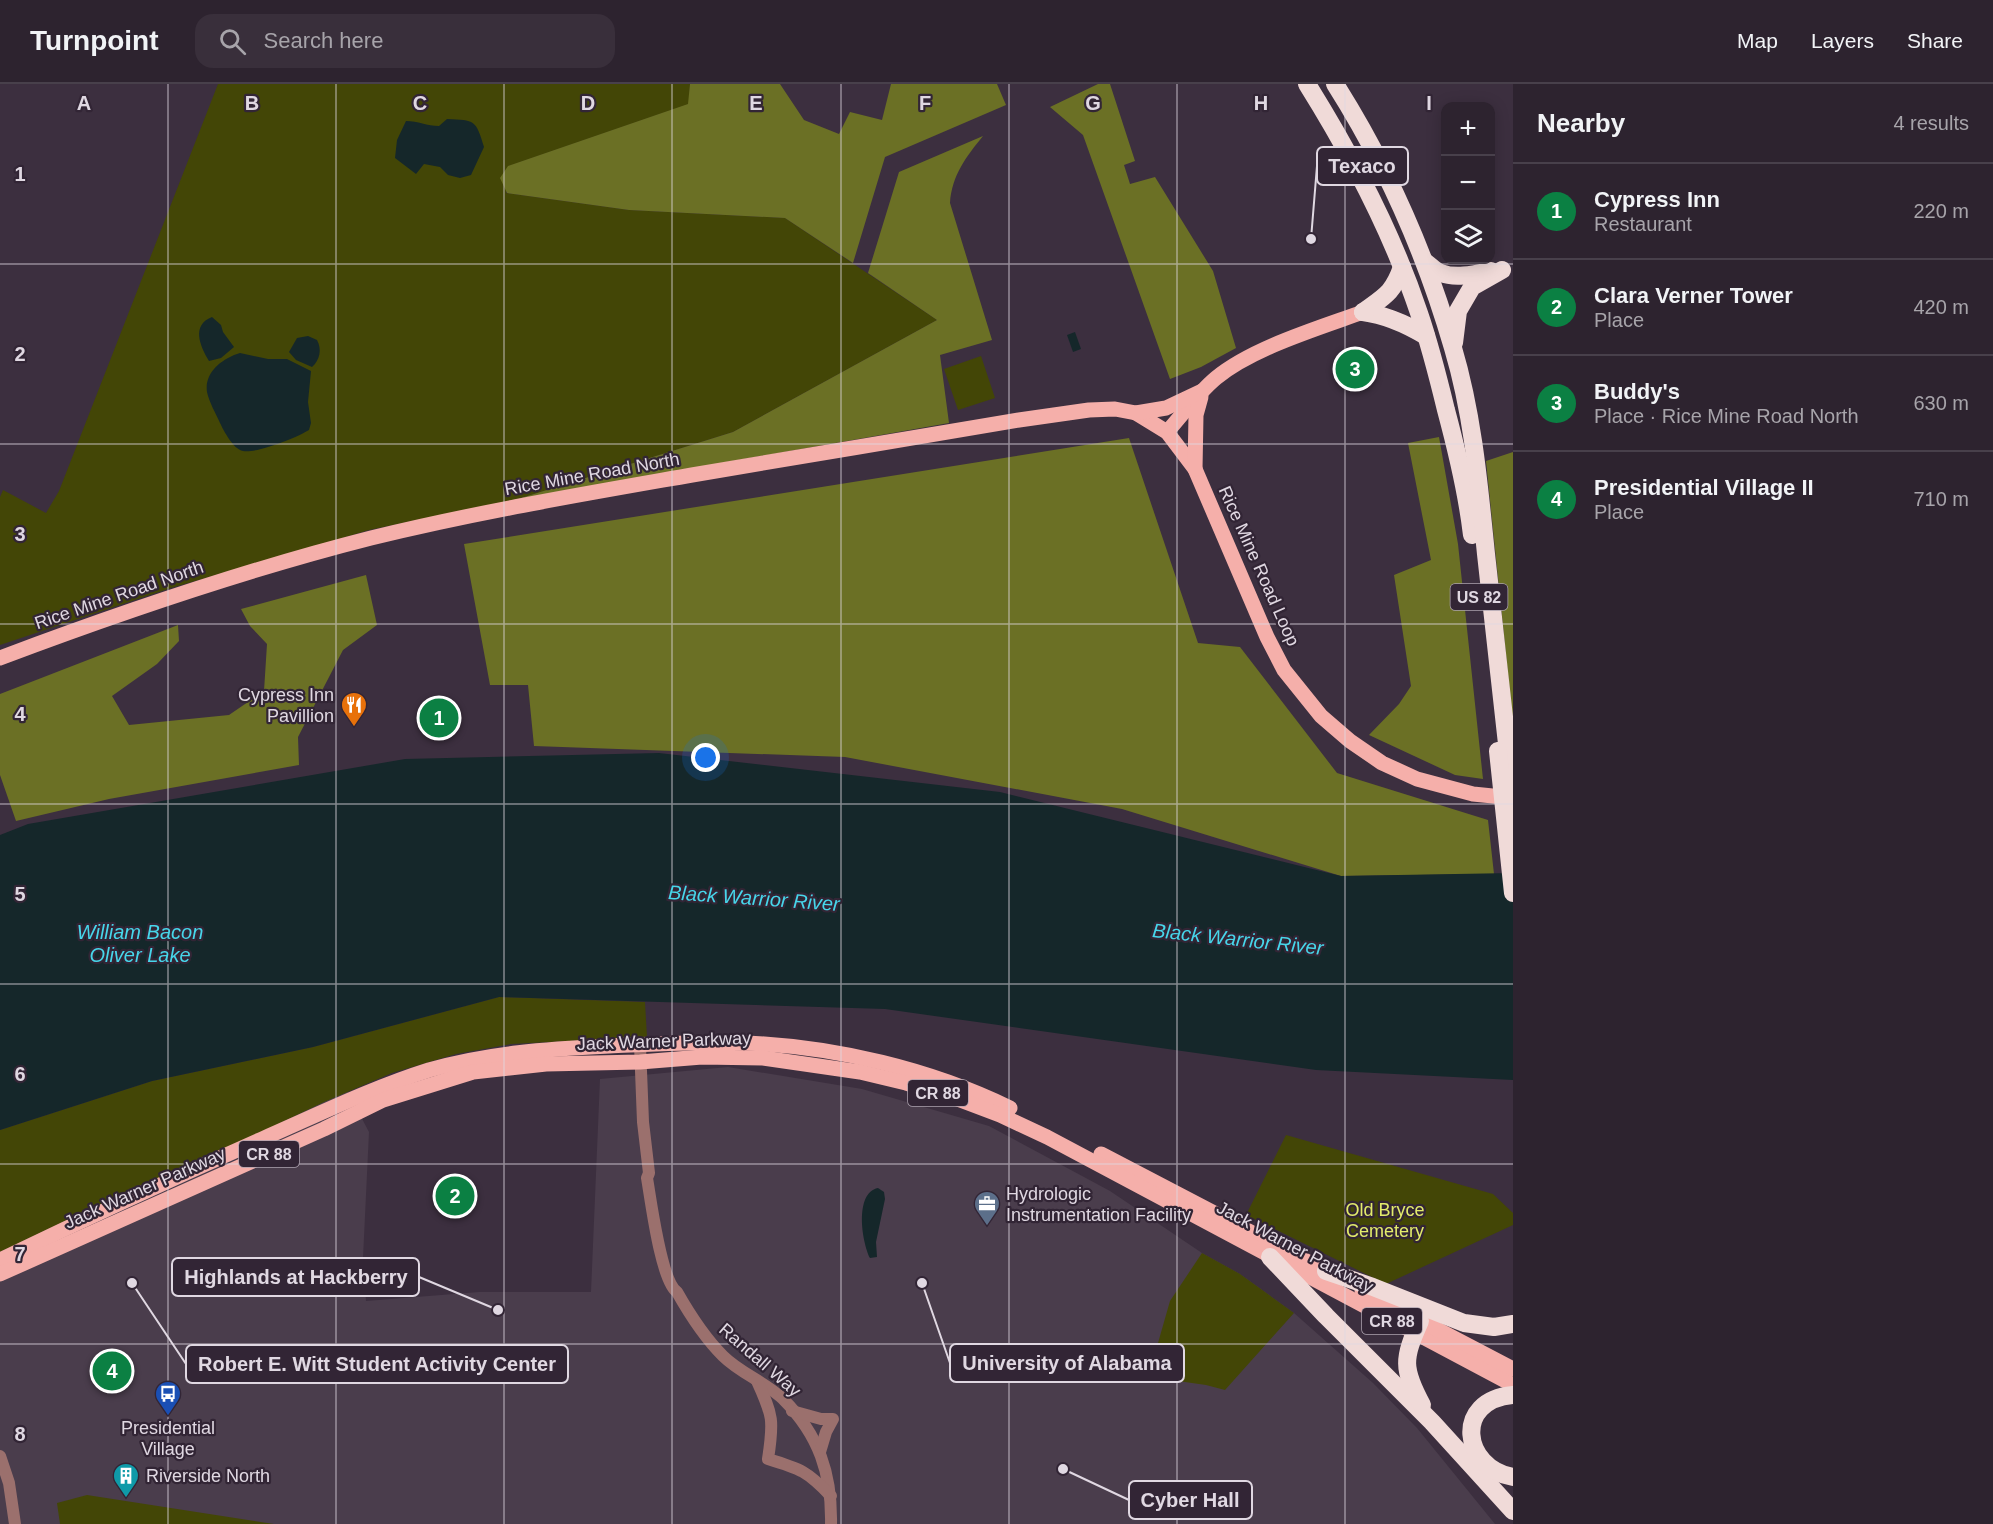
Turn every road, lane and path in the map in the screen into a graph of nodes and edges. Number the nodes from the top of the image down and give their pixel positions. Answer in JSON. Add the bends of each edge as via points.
{"nodes":[{"id":1,"x":1307,"y":84,"type":"edge"},
{"id":2,"x":1335,"y":84,"type":"edge"},
{"id":3,"x":1425,"y":262,"type":"junction"},
{"id":4,"x":1402,"y":267,"type":"junction"},
{"id":5,"x":1507,"y":269,"type":"edge"},
{"id":6,"x":1372,"y":313,"type":"junction"},
{"id":7,"x":1419,"y":313,"type":"junction"},
{"id":8,"x":1426,"y":336,"type":"junction"},
{"id":9,"x":1454,"y":350,"type":"junction"},
{"id":10,"x":1202,"y":391,"type":"junction"},
{"id":11,"x":1136,"y":413,"type":"junction"},
{"id":12,"x":1167,"y":432,"type":"junction"},
{"id":13,"x":1464,"y":443,"type":"junction"},
{"id":14,"x":1195,"y":469,"type":"junction"},
{"id":15,"x":0,"y":658,"type":"edge"},
{"id":16,"x":1503,"y":750,"type":"junction"},
{"id":17,"x":1513,"y":798,"type":"edge"},
{"id":18,"x":1513,"y":893,"type":"edge"},
{"id":19,"x":640,"y":1045,"type":"junction"},
{"id":20,"x":640,"y":1062,"type":"junction"},
{"id":21,"x":1270,"y":1257,"type":"junction"},
{"id":22,"x":0,"y":1260,"type":"edge"},
{"id":23,"x":1326,"y":1271,"type":"junction"},
{"id":24,"x":0,"y":1274,"type":"edge"},
{"id":25,"x":1513,"y":1324,"type":"edge"},
{"id":26,"x":1418,"y":1327,"type":"junction"},
{"id":27,"x":1513,"y":1369,"type":"edge"},
{"id":28,"x":756,"y":1380,"type":"junction"},
{"id":29,"x":1513,"y":1385,"type":"edge"},
{"id":30,"x":1513,"y":1395,"type":"edge"},
{"id":31,"x":792,"y":1411,"type":"junction"},
{"id":32,"x":1432,"y":1422,"type":"junction"},
{"id":33,"x":820,"y":1452,"type":"junction"},
{"id":34,"x":1,"y":1459,"type":"edge"},
{"id":35,"x":1513,"y":1477,"type":"edge"},
{"id":36,"x":831,"y":1497,"type":"junction"},
{"id":37,"x":1513,"y":1511,"type":"edge"},
{"id":38,"x":15,"y":1524,"type":"edge"},
{"id":39,"x":831,"y":1524,"type":"edge"}],
"edges":[{"from":1,"to":4,"type":"highway","number":"US 82","via":[[1353,160]]},
{"from":2,"to":3,"type":"highway","number":"US 82","via":[[1389,181]]},
{"from":3,"to":5,"type":"highway","via":[[1450,275]]},
{"from":3,"to":9,"type":"highway","number":"US 82"},
{"from":4,"to":6,"type":"highway","via":[[1395,285]]},
{"from":4,"to":7,"type":"highway","number":"US 82"},
{"from":5,"to":9,"type":"highway","via":[[1472,287],[1458,311]]},
{"from":6,"to":7,"type":"highway"},
{"from":6,"to":8,"type":"highway","via":[[1408,325]]},
{"from":6,"to":10,"type":"main road","name":"Rice Mine Road North","via":[[1241,360]]},
{"from":7,"to":8,"type":"highway","number":"US 82"},
{"from":8,"to":13,"type":"highway","number":"US 82"},
{"from":9,"to":13,"type":"highway","number":"US 82","via":[[1470,420]]},
{"from":10,"to":11,"type":"main road","name":"Rice Mine Road North","via":[[1166,408]]},
{"from":10,"to":12,"type":"main road","name":"Rice Mine Road North"},
{"from":10,"to":14,"type":"main road","via":[[1196,415]]},
{"from":11,"to":12,"type":"main road","name":"Rice Mine Road Loop"},
{"from":11,"to":15,"type":"main road","name":"Rice Mine Road North","via":[[1089,410],[1019,420],[552,499],[436,523],[203,586]]},
{"from":12,"to":14,"type":"main road","name":"Rice Mine Road Loop"},
{"from":13,"to":16,"type":"highway","number":"US 82","via":[[1470,518]]},
{"from":14,"to":17,"type":"main road","name":"Rice Mine Road Loop","via":[[1267,637],[1284,670],[1321,716],[1382,763],[1417,779],[1473,794]]},
{"from":16,"to":17,"type":"highway","number":"US 82"},
{"from":16,"to":18,"type":"highway","number":"US 82","bridge":true},
{"from":19,"to":20,"type":"street","name":"Randall Way"},
{"from":19,"to":22,"type":"main road","name":"Jack Warner Parkway","via":[[529,1051],[430,1070],[341,1104]]},
{"from":19,"to":23,"type":"main road","name":"Jack Warner Parkway","via":[[747,1043],[791,1047],[865,1059],[921,1074],[1003,1105]]},
{"from":20,"to":21,"type":"main road","name":"Jack Warner Parkway","number":"CR 88","via":[[763,1058],[860,1072],[955,1098],[1047,1137]]},
{"from":20,"to":24,"type":"main road","name":"Jack Warner Parkway","number":"CR 88","via":[[546,1064],[473,1072],[383,1100]]},
{"from":20,"to":28,"type":"street","name":"Randall Way","via":[[649,1173],[654,1177],[677,1292],[724,1357]]},
{"from":21,"to":26,"type":"main road","name":"Jack Warner Parkway","number":"CR 88"},
{"from":21,"to":32,"type":"highway"},
{"from":23,"to":25,"type":"highway","via":[[1464,1323],[1494,1327]]},
{"from":23,"to":26,"type":"main road","name":"Jack Warner Parkway"},
{"from":26,"to":27,"type":"main road","name":"Jack Warner Parkway"},
{"from":26,"to":29,"type":"main road","name":"Jack Warner Parkway","number":"CR 88"},
{"from":26,"to":32,"type":"highway","via":[[1406,1365],[1411,1384]]},
{"from":28,"to":31,"type":"street","name":"Randall Way"},
{"from":28,"to":36,"type":"street","via":[[772,1417],[768,1459],[800,1469]]},
{"from":30,"to":35,"type":"highway","via":[[1486,1402],[1475,1413],[1471,1428],[1474,1447],[1485,1464]]},
{"from":31,"to":33,"type":"street","name":"Randall Way"},
{"from":31,"to":33,"type":"street","via":[[833,1419]]},
{"from":32,"to":37,"type":"highway"},
{"from":33,"to":36,"type":"street","name":"Randall Way"},
{"from":34,"to":38,"type":"street"},
{"from":36,"to":39,"type":"street","name":"Randall Way"}]}
